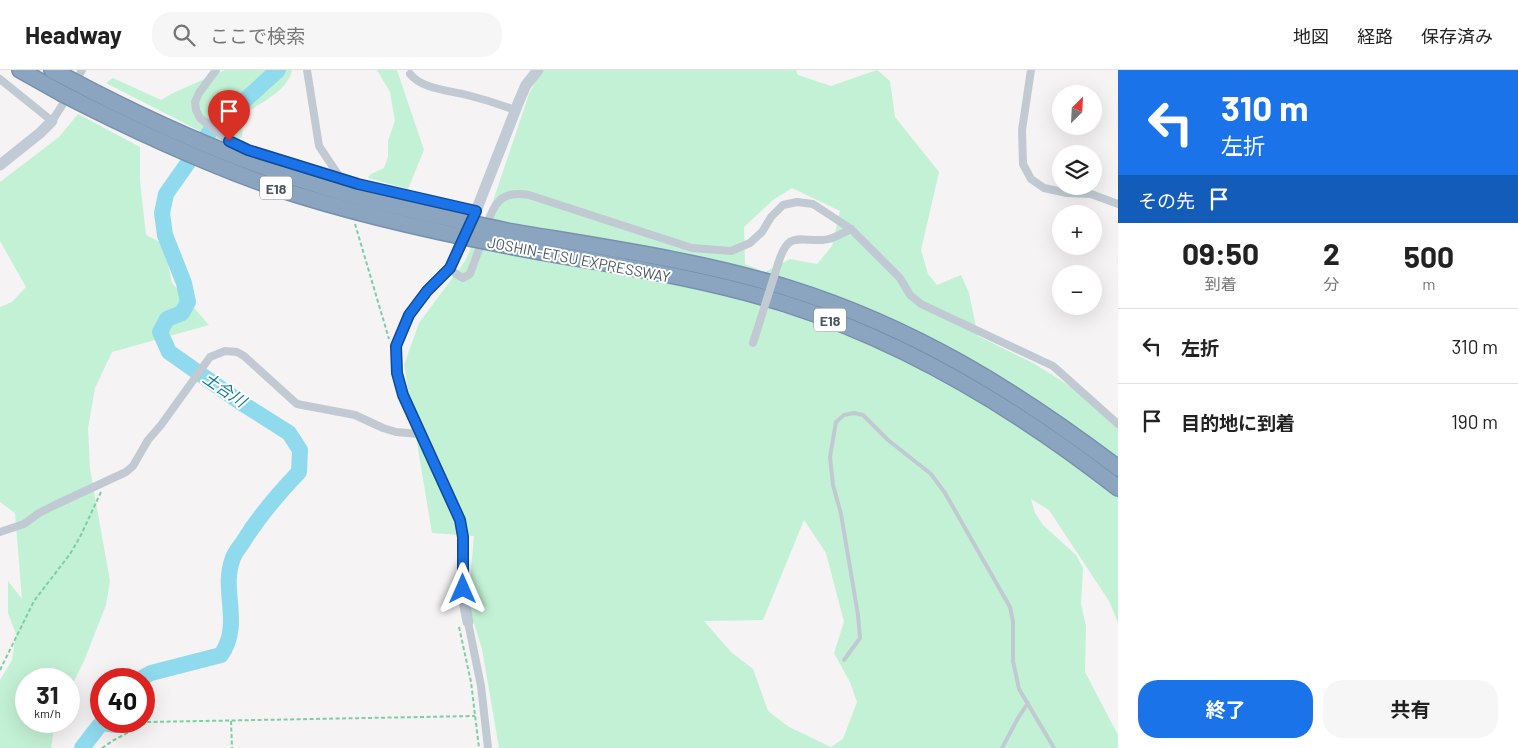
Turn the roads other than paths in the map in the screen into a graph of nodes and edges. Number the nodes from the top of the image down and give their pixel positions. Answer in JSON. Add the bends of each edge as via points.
{"nodes":[{"id":1,"x":20,"y":70,"type":"edge"},
{"id":2,"x":52,"y":70,"type":"edge"},
{"id":3,"x":82,"y":70,"type":"edge"},
{"id":4,"x":216,"y":70,"type":"edge"},
{"id":5,"x":307,"y":70,"type":"edge"},
{"id":6,"x":538,"y":70,"type":"edge"},
{"id":7,"x":1031,"y":70,"type":"edge"},
{"id":8,"x":410,"y":74,"type":"dead end"},
{"id":9,"x":0,"y":79,"type":"edge"},
{"id":10,"x":515,"y":110,"type":"junction"},
{"id":11,"x":52,"y":121,"type":"junction"},
{"id":12,"x":0,"y":165,"type":"edge"},
{"id":13,"x":341,"y":179,"type":"junction"},
{"id":14,"x":1118,"y":204,"type":"edge"},
{"id":15,"x":476,"y":211,"type":"junction"},
{"id":16,"x":852,"y":229,"type":"junction"},
{"id":17,"x":506,"y":238,"type":"junction"},
{"id":18,"x":450,"y":268,"type":"junction"},
{"id":19,"x":753,"y":343,"type":"dead end"},
{"id":20,"x":1118,"y":424,"type":"edge"},
{"id":21,"x":419,"y":434,"type":"junction"},
{"id":22,"x":1118,"y":468,"type":"edge"},
{"id":23,"x":1118,"y":488,"type":"edge"},
{"id":24,"x":0,"y":532,"type":"edge"},
{"id":25,"x":463,"y":623,"type":"joint"},
{"id":26,"x":844,"y":660,"type":"dead end"},
{"id":27,"x":1028,"y":703,"type":"junction"},
{"id":28,"x":488,"y":748,"type":"edge"},
{"id":29,"x":1002,"y":748,"type":"edge"},
{"id":30,"x":1054,"y":748,"type":"edge"}],
"edges":[{"from":1,"to":17,"type":"highway","name":"JOSHIN-ETSU EXPRESSWAY","number":"E18","bridge":true,"via":[[157,140],[276,188],[425,229]]},
{"from":2,"to":17,"type":"highway","name":"JOSHIN-ETSU EXPRESSWAY","number":"E18","bridge":true,"via":[[180,133],[281,173]]},
{"from":3,"to":11,"type":"street"},
{"from":4,"to":13,"type":"street","via":[[195,102],[200,118],[229,141],[248,150]]},
{"from":5,"to":13,"type":"street","via":[[319,146]]},
{"from":6,"to":10,"type":"street","via":[[526,85]]},
{"from":7,"to":14,"type":"street","via":[[1022,130],[1023,164],[1031,179],[1044,188],[1091,194]]},
{"from":8,"to":10,"type":"street","via":[[415,80],[441,90]]},
{"from":9,"to":11,"type":"street"},
{"from":10,"to":15,"type":"street"},
{"from":11,"to":12,"type":"street"},
{"from":13,"to":15,"type":"street"},
{"from":15,"to":18,"type":"street"},
{"from":16,"to":18,"type":"street","via":[[812,204],[797,202],[783,205],[750,243],[731,251],[713,251],[692,248],[519,193],[498,201],[492,210],[470,274],[463,278]]},
{"from":16,"to":19,"type":"street","bridge":true,"via":[[824,241],[799,238],[788,243],[782,250]]},
{"from":16,"to":20,"type":"street","via":[[921,304],[1053,366]]},
{"from":17,"to":22,"type":"highway","name":"JOSHIN-ETSU EXPRESSWAY","number":"E18","via":[[708,267],[788,288],[843,308],[907,334],[981,373],[1049,416]]},
{"from":17,"to":23,"type":"highway","name":"JOSHIN-ETSU EXPRESSWAY","number":"E18","via":[[704,282],[785,304],[853,328],[937,367],[1006,407]]},
{"from":18,"to":21,"type":"street","via":[[409,315],[396,346],[397,373]]},
{"from":21,"to":24,"type":"street","via":[[396,432],[355,415],[297,404],[244,356],[224,351],[210,358],[126,472],[39,513],[24,524]]},
{"from":21,"to":25,"type":"street","via":[[460,520],[463,537]]},
{"from":25,"to":28,"type":"street","via":[[481,686]]},
{"from":26,"to":27,"type":"lane","via":[[860,638],[830,457],[836,422],[844,415],[854,413],[863,415],[888,440],[932,474],[945,493],[1010,606],[1017,680]]},
{"from":27,"to":29,"type":"lane"},
{"from":27,"to":30,"type":"lane"}]}
